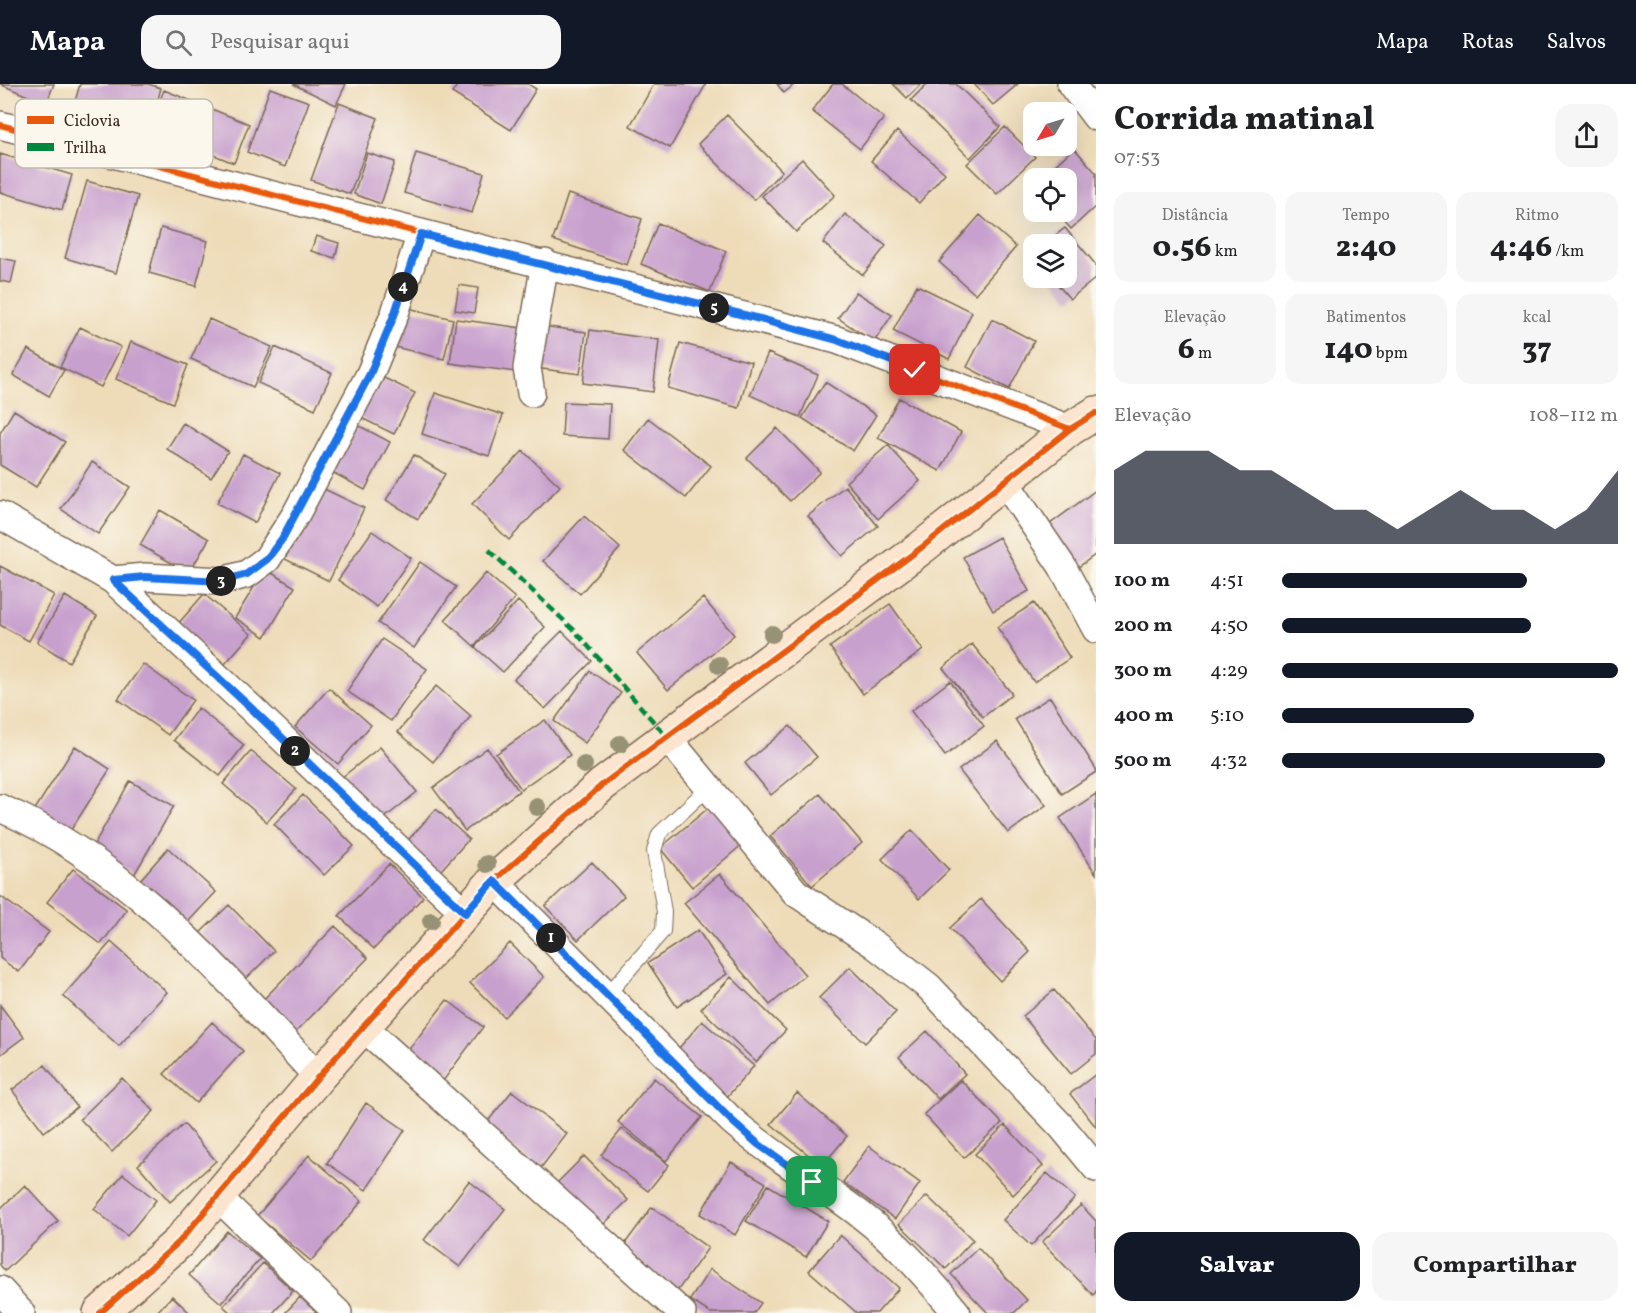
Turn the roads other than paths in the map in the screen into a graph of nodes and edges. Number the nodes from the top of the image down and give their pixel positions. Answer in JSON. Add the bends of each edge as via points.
{"nodes":[{"id":1,"x":1071,"y":84,"type":"edge"},
{"id":2,"x":1096,"y":117,"type":"edge"},
{"id":3,"x":0,"y":125,"type":"edge"},
{"id":4,"x":15,"y":129,"type":"edge"},
{"id":5,"x":166,"y":168,"type":"edge"},
{"id":6,"x":421,"y":234,"type":"junction"},
{"id":7,"x":545,"y":263,"type":"junction"},
{"id":8,"x":531,"y":393,"type":"dead end"},
{"id":9,"x":1083,"y":421,"type":"edge"},
{"id":10,"x":1005,"y":482,"type":"junction"},
{"id":11,"x":0,"y":515,"type":"edge"},
{"id":12,"x":113,"y":580,"type":"junction"},
{"id":13,"x":1096,"y":629,"type":"edge"},
{"id":14,"x":666,"y":736,"type":"junction"},
{"id":15,"x":710,"y":787,"type":"junction"},
{"id":16,"x":0,"y":808,"type":"edge"},
{"id":17,"x":494,"y":881,"type":"junction"},
{"id":18,"x":465,"y":913,"type":"junction"},
{"id":19,"x":608,"y":994,"type":"junction"},
{"id":20,"x":363,"y":1027,"type":"junction"},
{"id":21,"x":318,"y":1077,"type":"junction"},
{"id":22,"x":1096,"y":1168,"type":"edge"},
{"id":23,"x":219,"y":1198,"type":"junction"},
{"id":24,"x":0,"y":1290,"type":"edge"},
{"id":25,"x":21,"y":1313,"type":"edge"},
{"id":26,"x":100,"y":1313,"type":"edge"},
{"id":27,"x":338,"y":1313,"type":"edge"},
{"id":28,"x":682,"y":1313,"type":"edge"},
{"id":29,"x":957,"y":1313,"type":"edge"}],
"edges":[{"from":1,"to":2,"type":"street"},
{"from":3,"to":4,"type":"street"},
{"from":5,"to":6,"type":"street"},
{"from":6,"to":7,"type":"street"},
{"from":6,"to":12,"type":"street","via":[[370,374],[267,559],[247,574],[222,581],[145,577]]},
{"from":7,"to":8,"type":"street","via":[[527,368]]},
{"from":7,"to":9,"type":"street","via":[[837,340]]},
{"from":9,"to":10,"type":"street"},
{"from":10,"to":13,"type":"street","via":[[1062,566]]},
{"from":10,"to":14,"type":"street"},
{"from":11,"to":12,"type":"street"},
{"from":12,"to":18,"type":"street"},
{"from":14,"to":15,"type":"street"},
{"from":14,"to":17,"type":"street","via":[[602,785]]},
{"from":15,"to":19,"type":"lane","via":[[659,834],[654,850],[664,912],[663,932]]},
{"from":15,"to":22,"type":"street","via":[[796,893],[876,945],[929,987]]},
{"from":16,"to":21,"type":"street","via":[[84,853],[133,891],[227,980]]},
{"from":17,"to":18,"type":"street"},
{"from":17,"to":19,"type":"street"},
{"from":18,"to":20,"type":"street"},
{"from":19,"to":29,"type":"street","via":[[738,1126],[891,1240]]},
{"from":20,"to":21,"type":"street"},
{"from":20,"to":28,"type":"street"},
{"from":21,"to":23,"type":"street"},
{"from":23,"to":26,"type":"street","via":[[172,1249]]},
{"from":23,"to":27,"type":"street"},
{"from":24,"to":25,"type":"street"}]}
